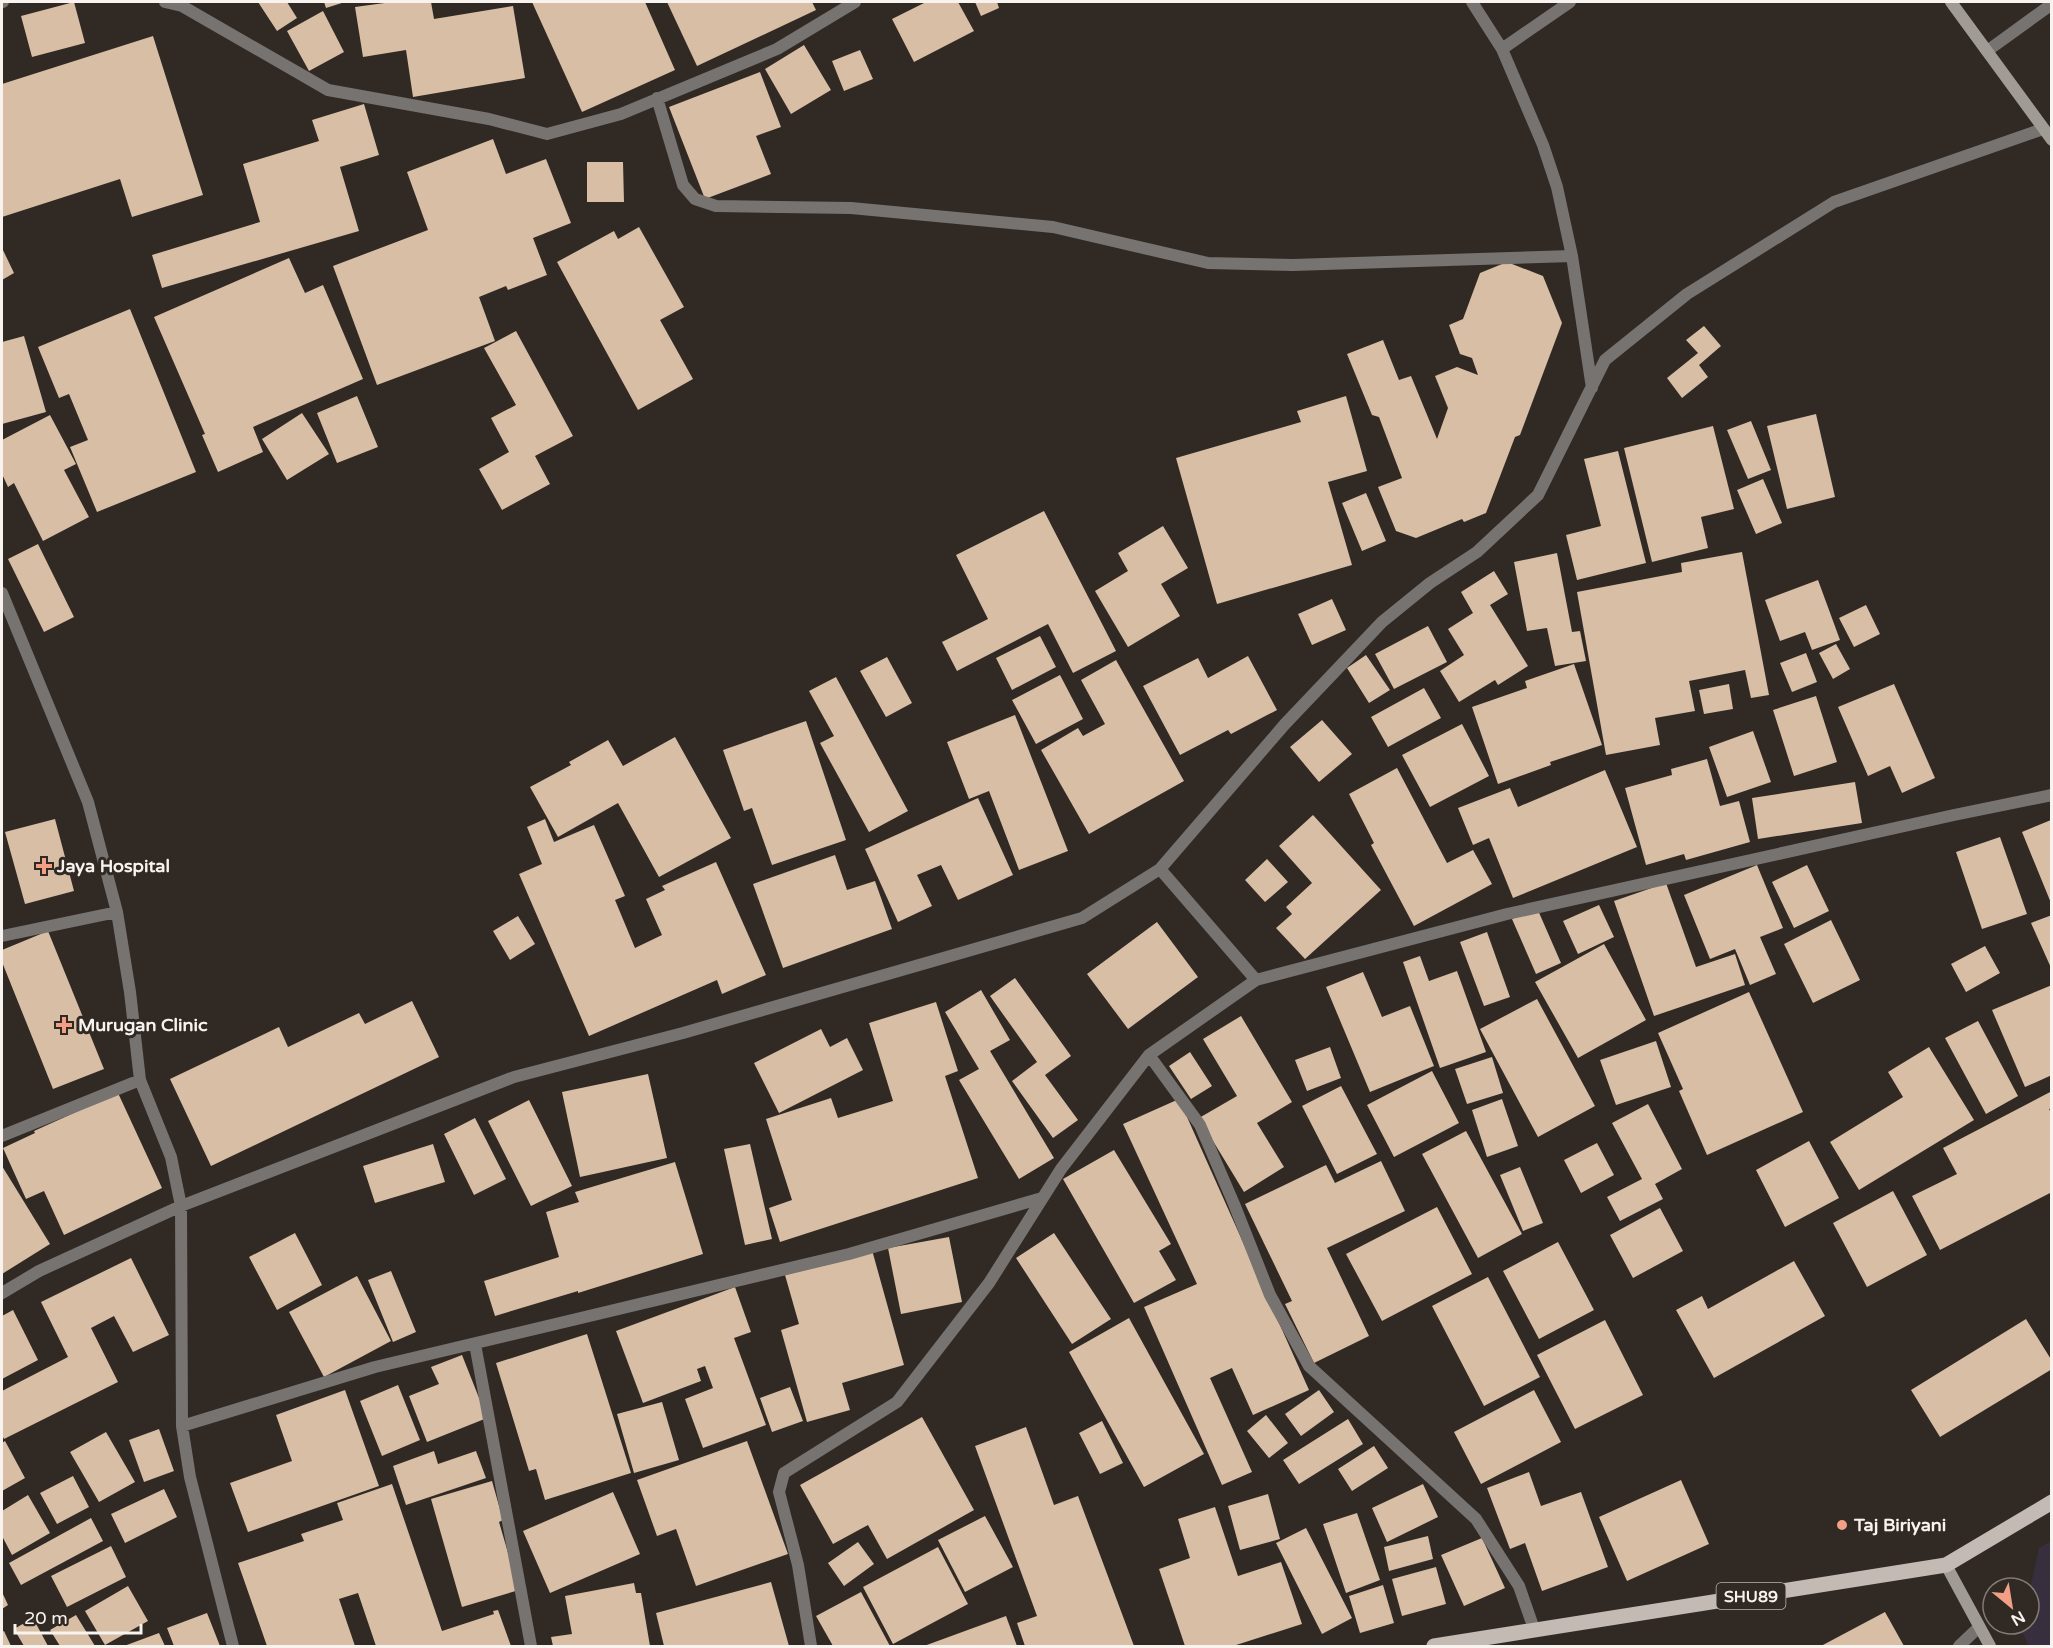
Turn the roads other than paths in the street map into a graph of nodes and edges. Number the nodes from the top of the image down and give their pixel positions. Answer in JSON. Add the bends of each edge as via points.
{"nodes":[{"id":1,"x":165,"y":2,"type":"edge"},
{"id":2,"x":855,"y":2,"type":"edge"},
{"id":3,"x":1472,"y":2,"type":"edge"},
{"id":4,"x":1570,"y":2,"type":"edge"},
{"id":5,"x":1951,"y":2,"type":"edge"},
{"id":6,"x":187,"y":4,"type":"edge"},
{"id":7,"x":2052,"y":4,"type":"edge"},
{"id":8,"x":1502,"y":49,"type":"junction"},
{"id":9,"x":1987,"y":51,"type":"junction"},
{"id":10,"x":657,"y":98,"type":"junction"},
{"id":11,"x":2043,"y":129,"type":"junction"},
{"id":12,"x":2052,"y":140,"type":"edge"},
{"id":13,"x":1572,"y":256,"type":"junction"},
{"id":14,"x":1592,"y":388,"type":"junction"},
{"id":15,"x":2,"y":593,"type":"edge"},
{"id":16,"x":2052,"y":795,"type":"edge"},
{"id":17,"x":1160,"y":869,"type":"junction"},
{"id":18,"x":117,"y":912,"type":"junction"},
{"id":19,"x":2,"y":936,"type":"edge"},
{"id":20,"x":1256,"y":980,"type":"junction"},
{"id":21,"x":1149,"y":1055,"type":"junction"},
{"id":22,"x":140,"y":1080,"type":"junction"},
{"id":23,"x":2,"y":1136,"type":"edge"},
{"id":24,"x":1042,"y":1198,"type":"junction"},
{"id":25,"x":181,"y":1206,"type":"junction"},
{"id":26,"x":2,"y":1293,"type":"edge"},
{"id":27,"x":475,"y":1344,"type":"junction"},
{"id":28,"x":182,"y":1426,"type":"junction"},
{"id":29,"x":2052,"y":1502,"type":"edge"},
{"id":30,"x":1946,"y":1565,"type":"junction"},
{"id":31,"x":1979,"y":1627,"type":"junction"},
{"id":32,"x":1534,"y":1629,"type":"junction"},
{"id":33,"x":233,"y":1647,"type":"edge"},
{"id":34,"x":531,"y":1647,"type":"edge"},
{"id":35,"x":811,"y":1647,"type":"edge"},
{"id":36,"x":1434,"y":1647,"type":"edge"},
{"id":37,"x":1959,"y":1647,"type":"edge"},
{"id":38,"x":1990,"y":1647,"type":"edge"}],
"edges":[{"from":1,"to":6,"type":"street"},
{"from":2,"to":10,"type":"street","via":[[777,49]]},
{"from":3,"to":8,"type":"street"},
{"from":4,"to":8,"type":"street"},
{"from":5,"to":9,"type":"street"},
{"from":6,"to":10,"type":"street","via":[[328,90],[489,119],[547,134],[621,114]]},
{"from":7,"to":9,"type":"street"},
{"from":8,"to":13,"type":"street","via":[[1543,145]]},
{"from":9,"to":11,"type":"street"},
{"from":10,"to":13,"type":"street","via":[[683,184],[695,199],[716,206],[851,208],[1053,227],[1208,263],[1293,265]]},
{"from":11,"to":12,"type":"street"},
{"from":11,"to":14,"type":"street","via":[[1834,202],[1687,294],[1605,360]]},
{"from":13,"to":14,"type":"street"},
{"from":14,"to":17,"type":"street","via":[[1539,495],[1477,552],[1382,622],[1285,724]]},
{"from":15,"to":18,"type":"street","via":[[88,802]]},
{"from":16,"to":20,"type":"street","via":[[1507,914]]},
{"from":17,"to":20,"type":"street"},
{"from":17,"to":25,"type":"street","via":[[1082,918],[695,1030],[514,1077]]},
{"from":18,"to":19,"type":"street"},
{"from":18,"to":22,"type":"street"},
{"from":20,"to":21,"type":"street"},
{"from":21,"to":24,"type":"street"},
{"from":21,"to":32,"type":"street","via":[[1200,1125],[1270,1295],[1309,1366],[1476,1520],[1519,1586]]},
{"from":22,"to":23,"type":"street"},
{"from":22,"to":25,"type":"street","via":[[171,1157]]},
{"from":24,"to":27,"type":"street","via":[[849,1254]]},
{"from":24,"to":35,"type":"street","via":[[989,1283],[897,1402],[784,1473],[779,1492],[798,1565]]},
{"from":25,"to":26,"type":"street","via":[[39,1271]]},
{"from":25,"to":28,"type":"street"},
{"from":27,"to":28,"type":"street","via":[[375,1367]]},
{"from":27,"to":34,"type":"street"},
{"from":28,"to":33,"type":"street","via":[[190,1477]]},
{"from":29,"to":30,"type":"main road","number":"SHU89"},
{"from":30,"to":31,"type":"street"},
{"from":30,"to":32,"type":"main road","number":"SHU89"},
{"from":31,"to":37,"type":"street"},
{"from":31,"to":38,"type":"street"},
{"from":32,"to":36,"type":"main road","number":"SHU89"}]}
